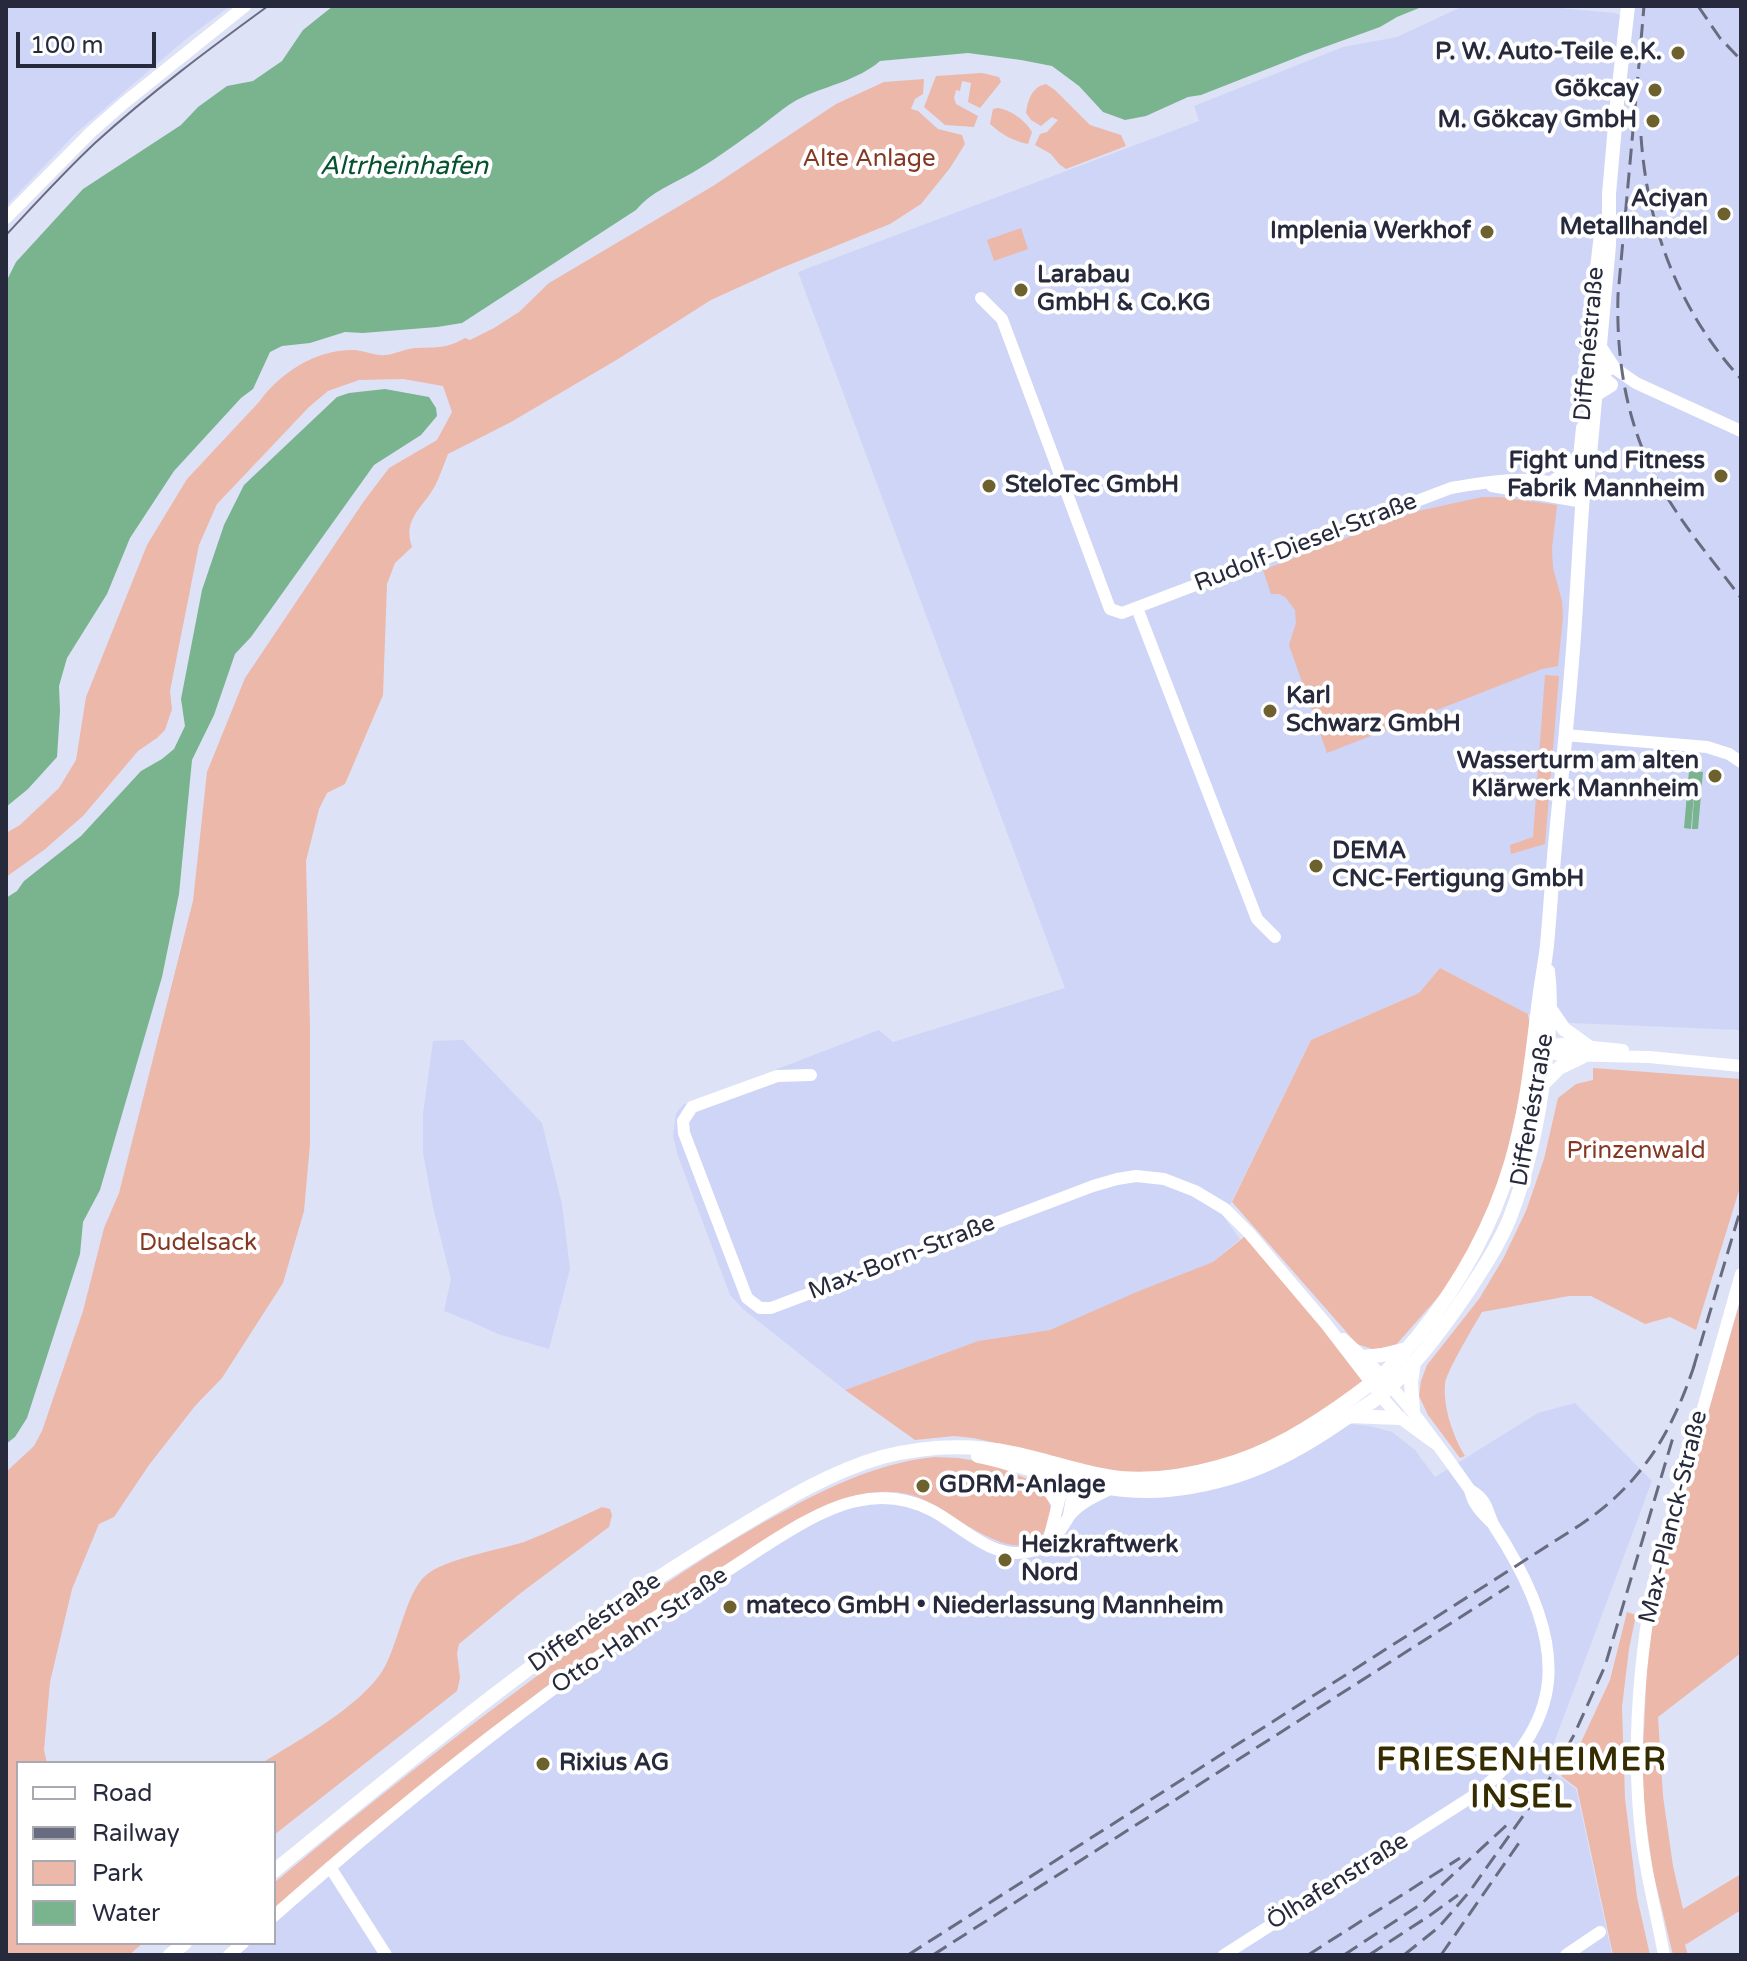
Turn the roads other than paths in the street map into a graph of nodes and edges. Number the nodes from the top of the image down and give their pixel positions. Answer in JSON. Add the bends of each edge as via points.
{"nodes":[{"id":1,"x":245,"y":6,"type":"edge"},
{"id":2,"x":1628,"y":6,"type":"edge"},
{"id":3,"x":1609,"y":194,"type":"junction"},
{"id":4,"x":6,"y":218,"type":"edge"},
{"id":5,"x":981,"y":298,"type":"dead end"},
{"id":6,"x":1600,"y":347,"type":"junction"},
{"id":7,"x":1613,"y":367,"type":"junction"},
{"id":8,"x":1590,"y":372,"type":"junction"},
{"id":9,"x":1636,"y":383,"type":"junction"},
{"id":10,"x":1611,"y":385,"type":"junction"},
{"id":11,"x":1595,"y":395,"type":"junction"},
{"id":12,"x":1741,"y":431,"type":"edge"},
{"id":13,"x":1580,"y":456,"type":"junction"},
{"id":14,"x":1550,"y":483,"type":"junction"},
{"id":15,"x":1477,"y":484,"type":"junction"},
{"id":16,"x":1583,"y":498,"type":"junction"},
{"id":17,"x":1137,"y":608,"type":"junction"},
{"id":18,"x":1565,"y":735,"type":"junction"},
{"id":19,"x":1741,"y":762,"type":"edge"},
{"id":20,"x":1275,"y":937,"type":"dead end"},
{"id":21,"x":1546,"y":950,"type":"junction"},
{"id":22,"x":1551,"y":1010,"type":"junction"},
{"id":23,"x":1543,"y":1048,"type":"junction"},
{"id":24,"x":1585,"y":1052,"type":"junction"},
{"id":25,"x":1741,"y":1066,"type":"edge"},
{"id":26,"x":811,"y":1075,"type":"dead end"},
{"id":27,"x":1543,"y":1084,"type":"junction"},
{"id":28,"x":1741,"y":1274,"type":"edge"},
{"id":29,"x":1326,"y":1324,"type":"junction"},
{"id":30,"x":1410,"y":1355,"type":"junction"},
{"id":31,"x":1364,"y":1357,"type":"junction"},
{"id":32,"x":1381,"y":1385,"type":"junction"},
{"id":33,"x":1406,"y":1414,"type":"junction"},
{"id":34,"x":1349,"y":1416,"type":"junction"},
{"id":35,"x":955,"y":1449,"type":"junction"},
{"id":36,"x":1029,"y":1469,"type":"junction"},
{"id":37,"x":1072,"y":1476,"type":"junction"},
{"id":38,"x":1110,"y":1489,"type":"junction"},
{"id":39,"x":1058,"y":1505,"type":"junction"},
{"id":40,"x":1069,"y":1515,"type":"junction"},
{"id":41,"x":1049,"y":1539,"type":"junction"},
{"id":42,"x":330,"y":1867,"type":"junction"},
{"id":43,"x":276,"y":1869,"type":"edge"},
{"id":44,"x":276,"y":1914,"type":"edge"},
{"id":45,"x":1600,"y":1932,"type":"dead end"},
{"id":46,"x":386,"y":1955,"type":"edge"},
{"id":47,"x":1224,"y":1955,"type":"edge"},
{"id":48,"x":1566,"y":1955,"type":"edge"},
{"id":49,"x":1664,"y":1955,"type":"edge"}],
"edges":[{"from":1,"to":4,"type":"street","via":[[91,132]]},
{"from":2,"to":3,"type":"main road","name":"Diffenéstraße"},
{"from":3,"to":6,"type":"main road","name":"Diffenéstraße"},
{"from":3,"to":8,"type":"main road","name":"Diffenéstraße","via":[[1598,250]]},
{"from":5,"to":17,"type":"street","via":[[1002,319],[1110,609],[1122,613]]},
{"from":6,"to":7,"type":"main road"},
{"from":6,"to":8,"type":"main road","name":"Diffenéstraße"},
{"from":7,"to":8,"type":"main road"},
{"from":7,"to":9,"type":"street"},
{"from":8,"to":10,"type":"main road"},
{"from":8,"to":11,"type":"main road","name":"Diffenéstraße"},
{"from":8,"to":13,"type":"main road","name":"Diffenéstraße"},
{"from":9,"to":10,"type":"street"},
{"from":9,"to":12,"type":"street"},
{"from":10,"to":11,"type":"main road"},
{"from":11,"to":16,"type":"main road","name":"Diffenéstraße"},
{"from":13,"to":14,"type":"street"},
{"from":13,"to":16,"type":"main road","name":"Diffenéstraße"},
{"from":14,"to":15,"type":"street","name":"Rudolf-Diesel-Straße"},
{"from":14,"to":16,"type":"street","name":"Rudolf-Diesel-Straße","via":[[1568,486]]},
{"from":15,"to":16,"type":"street","name":"Rudolf-Diesel-Straße"},
{"from":15,"to":17,"type":"street","name":"Rudolf-Diesel-Straße","via":[[1418,500]]},
{"from":16,"to":18,"type":"main road","name":"Diffenéstraße"},
{"from":17,"to":20,"type":"street","via":[[1257,919]]},
{"from":18,"to":19,"type":"street","via":[[1707,747]]},
{"from":18,"to":21,"type":"main road","name":"Diffenéstraße"},
{"from":21,"to":22,"type":"main road","name":"Diffenéstraße"},
{"from":21,"to":23,"type":"main road","name":"Diffenéstraße"},
{"from":22,"to":23,"type":"main road","name":"Diffenéstraße"},
{"from":22,"to":24,"type":"main road"},
{"from":23,"to":24,"type":"street","via":[[1561,1044]]},
{"from":23,"to":27,"type":"main road","name":"Diffenéstraße"},
{"from":23,"to":30,"type":"main road","name":"Diffenéstraße","via":[[1495,1212],[1472,1260]]},
{"from":24,"to":25,"type":"street","via":[[1619,1049]]},
{"from":24,"to":27,"type":"main road"},
{"from":26,"to":29,"type":"street","name":"Max-Born-Straße","via":[[777,1076],[692,1107],[683,1121],[747,1298],[760,1308],[1093,1186],[1145,1176],[1195,1191],[1225,1209]]},
{"from":27,"to":30,"type":"main road","name":"Diffenéstraße","via":[[1522,1184],[1508,1223],[1446,1324]]},
{"from":28,"to":49,"type":"street","name":"Max-Planck-Straße","via":[[1653,1585],[1643,1646],[1637,1726],[1639,1807]]},
{"from":29,"to":31,"type":"street","name":"Max-Born-Straße"},
{"from":29,"to":32,"type":"street","name":"Max-Born-Straße"},
{"from":30,"to":31,"type":"main road"},
{"from":30,"to":32,"type":"main road","name":"Diffenéstraße"},
{"from":30,"to":33,"type":"main road"},
{"from":31,"to":32,"type":"street","name":"Max-Born-Straße"},
{"from":32,"to":33,"type":"street","name":"Ölhafenstraße"},
{"from":32,"to":34,"type":"main road","name":"Diffenéstraße"},
{"from":32,"to":37,"type":"main road","name":"Diffenéstraße","via":[[1294,1436],[1223,1466],[1149,1479]]},
{"from":33,"to":34,"type":"main road"},
{"from":33,"to":47,"type":"street","name":"Ölhafenstraße","via":[[1470,1490],[1530,1591],[1546,1640],[1549,1674],[1539,1720],[1500,1774],[1470,1798]]},
{"from":34,"to":38,"type":"main road","name":"Diffenéstraße","via":[[1300,1449],[1229,1479],[1168,1491]]},
{"from":35,"to":36,"type":"main road","name":"Diffenéstraße"},
{"from":35,"to":37,"type":"main road","name":"Diffenéstraße","via":[[1013,1453]]},
{"from":35,"to":43,"type":"main road","name":"Diffenéstraße","via":[[917,1450],[848,1469],[706,1548],[511,1682]]},
{"from":36,"to":37,"type":"main road","name":"Diffenéstraße"},
{"from":36,"to":39,"type":"street"},
{"from":37,"to":38,"type":"main road","name":"Diffenéstraße"},
{"from":37,"to":39,"type":"street"},
{"from":37,"to":40,"type":"street","name":"Otto-Hahn-Straße"},
{"from":38,"to":40,"type":"street","name":"Otto-Hahn-Straße"},
{"from":39,"to":41,"type":"street"},
{"from":40,"to":41,"type":"street","name":"Otto-Hahn-Straße"},
{"from":41,"to":42,"type":"street","name":"Otto-Hahn-Straße","via":[[1030,1552],[1005,1551],[908,1500],[883,1497],[831,1509],[689,1595],[576,1672]]},
{"from":42,"to":44,"type":"street","name":"Otto-Hahn-Straße"},
{"from":42,"to":46,"type":"street"},
{"from":45,"to":48,"type":"street"}]}
